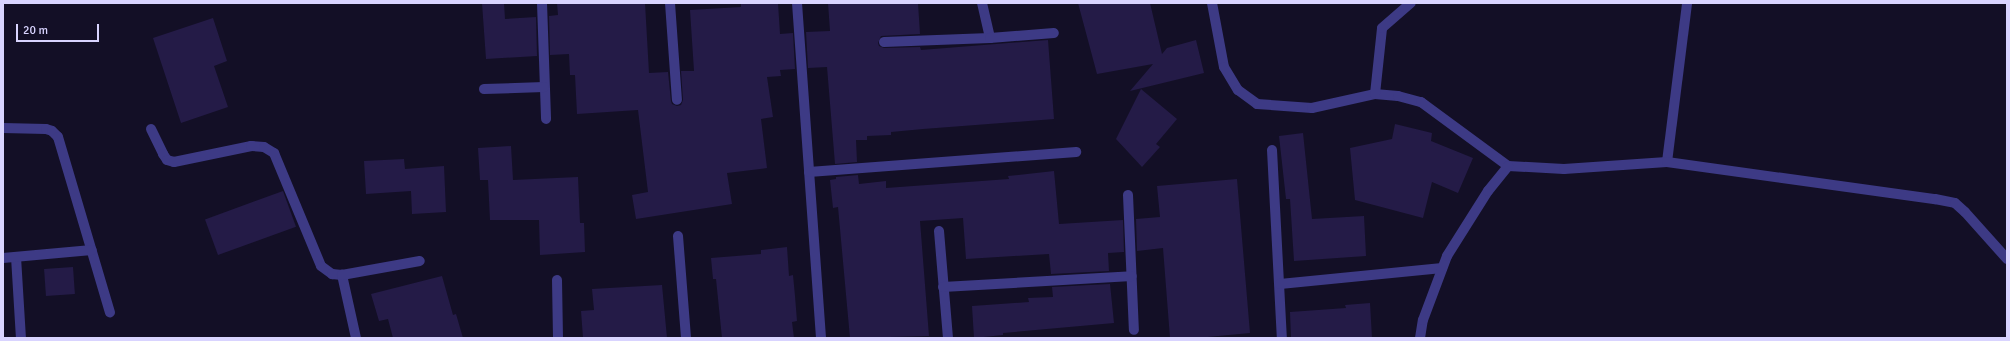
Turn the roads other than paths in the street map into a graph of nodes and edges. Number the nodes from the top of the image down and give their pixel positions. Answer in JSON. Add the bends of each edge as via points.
{"nodes":[{"id":1,"x":542,"y":3,"type":"edge"},
{"id":2,"x":670,"y":3,"type":"edge"},
{"id":3,"x":797,"y":3,"type":"edge"},
{"id":4,"x":982,"y":3,"type":"edge"},
{"id":5,"x":1212,"y":3,"type":"edge"},
{"id":6,"x":1410,"y":3,"type":"edge"},
{"id":7,"x":1687,"y":3,"type":"edge"},
{"id":8,"x":1054,"y":33,"type":"dead end"},
{"id":9,"x":990,"y":38,"type":"junction"},
{"id":10,"x":884,"y":42,"type":"dead end"},
{"id":11,"x":544,"y":87,"type":"junction"},
{"id":12,"x":484,"y":89,"type":"dead end"},
{"id":13,"x":1375,"y":94,"type":"junction"},
{"id":14,"x":677,"y":100,"type":"dead end"},
{"id":15,"x":546,"y":119,"type":"dead end"},
{"id":16,"x":3,"y":128,"type":"edge"},
{"id":17,"x":151,"y":129,"type":"dead end"},
{"id":18,"x":1272,"y":150,"type":"dead end"},
{"id":19,"x":1076,"y":152,"type":"dead end"},
{"id":20,"x":1667,"y":162,"type":"junction"},
{"id":21,"x":1508,"y":166,"type":"junction"},
{"id":22,"x":810,"y":172,"type":"junction"},
{"id":23,"x":1128,"y":195,"type":"dead end"},
{"id":24,"x":939,"y":231,"type":"dead end"},
{"id":25,"x":678,"y":236,"type":"dead end"},
{"id":26,"x":92,"y":250,"type":"junction"},
{"id":27,"x":16,"y":257,"type":"junction"},
{"id":28,"x":3,"y":258,"type":"edge"},
{"id":29,"x":2007,"y":259,"type":"edge"},
{"id":30,"x":420,"y":261,"type":"dead end"},
{"id":31,"x":1442,"y":268,"type":"junction"},
{"id":32,"x":342,"y":275,"type":"junction"},
{"id":33,"x":1132,"y":276,"type":"junction"},
{"id":34,"x":557,"y":280,"type":"dead end"},
{"id":35,"x":1280,"y":284,"type":"junction"},
{"id":36,"x":943,"y":287,"type":"junction"},
{"id":37,"x":110,"y":312,"type":"dead end"},
{"id":38,"x":1134,"y":330,"type":"dead end"},
{"id":39,"x":21,"y":338,"type":"edge"},
{"id":40,"x":356,"y":338,"type":"edge"},
{"id":41,"x":558,"y":338,"type":"edge"},
{"id":42,"x":686,"y":338,"type":"edge"},
{"id":43,"x":821,"y":338,"type":"edge"},
{"id":44,"x":948,"y":338,"type":"edge"},
{"id":45,"x":1282,"y":338,"type":"edge"},
{"id":46,"x":1420,"y":338,"type":"edge"}],
"edges":[{"from":1,"to":11,"type":"street"},
{"from":2,"to":14,"type":"street"},
{"from":3,"to":22,"type":"street"},
{"from":4,"to":9,"type":"street"},
{"from":5,"to":13,"type":"street","via":[[1224,67],[1238,90],[1247,99],[1257,104],[1312,108]]},
{"from":6,"to":13,"type":"street","via":[[1382,28]]},
{"from":7,"to":20,"type":"street"},
{"from":8,"to":9,"type":"street"},
{"from":9,"to":10,"type":"street"},
{"from":11,"to":12,"type":"street"},
{"from":11,"to":15,"type":"street"},
{"from":13,"to":21,"type":"street","via":[[1421,102]]},
{"from":16,"to":26,"type":"street","via":[[46,129],[58,137]]},
{"from":17,"to":32,"type":"street","via":[[167,160],[174,162],[251,146],[264,147],[274,153],[321,266],[332,274]]},
{"from":18,"to":35,"type":"street"},
{"from":19,"to":22,"type":"street"},
{"from":20,"to":21,"type":"street","via":[[1564,169]]},
{"from":20,"to":29,"type":"street","via":[[1955,203]]},
{"from":21,"to":31,"type":"street","via":[[1488,191]]},
{"from":22,"to":43,"type":"street"},
{"from":23,"to":33,"type":"street"},
{"from":24,"to":36,"type":"street"},
{"from":25,"to":42,"type":"street"},
{"from":26,"to":27,"type":"street"},
{"from":26,"to":37,"type":"street"},
{"from":27,"to":28,"type":"street"},
{"from":27,"to":39,"type":"street"},
{"from":30,"to":32,"type":"street"},
{"from":31,"to":35,"type":"street"},
{"from":31,"to":46,"type":"street","via":[[1423,320]]},
{"from":32,"to":40,"type":"street"},
{"from":33,"to":36,"type":"street"},
{"from":33,"to":38,"type":"street"},
{"from":34,"to":41,"type":"street"},
{"from":35,"to":45,"type":"street"},
{"from":36,"to":44,"type":"street"}]}
